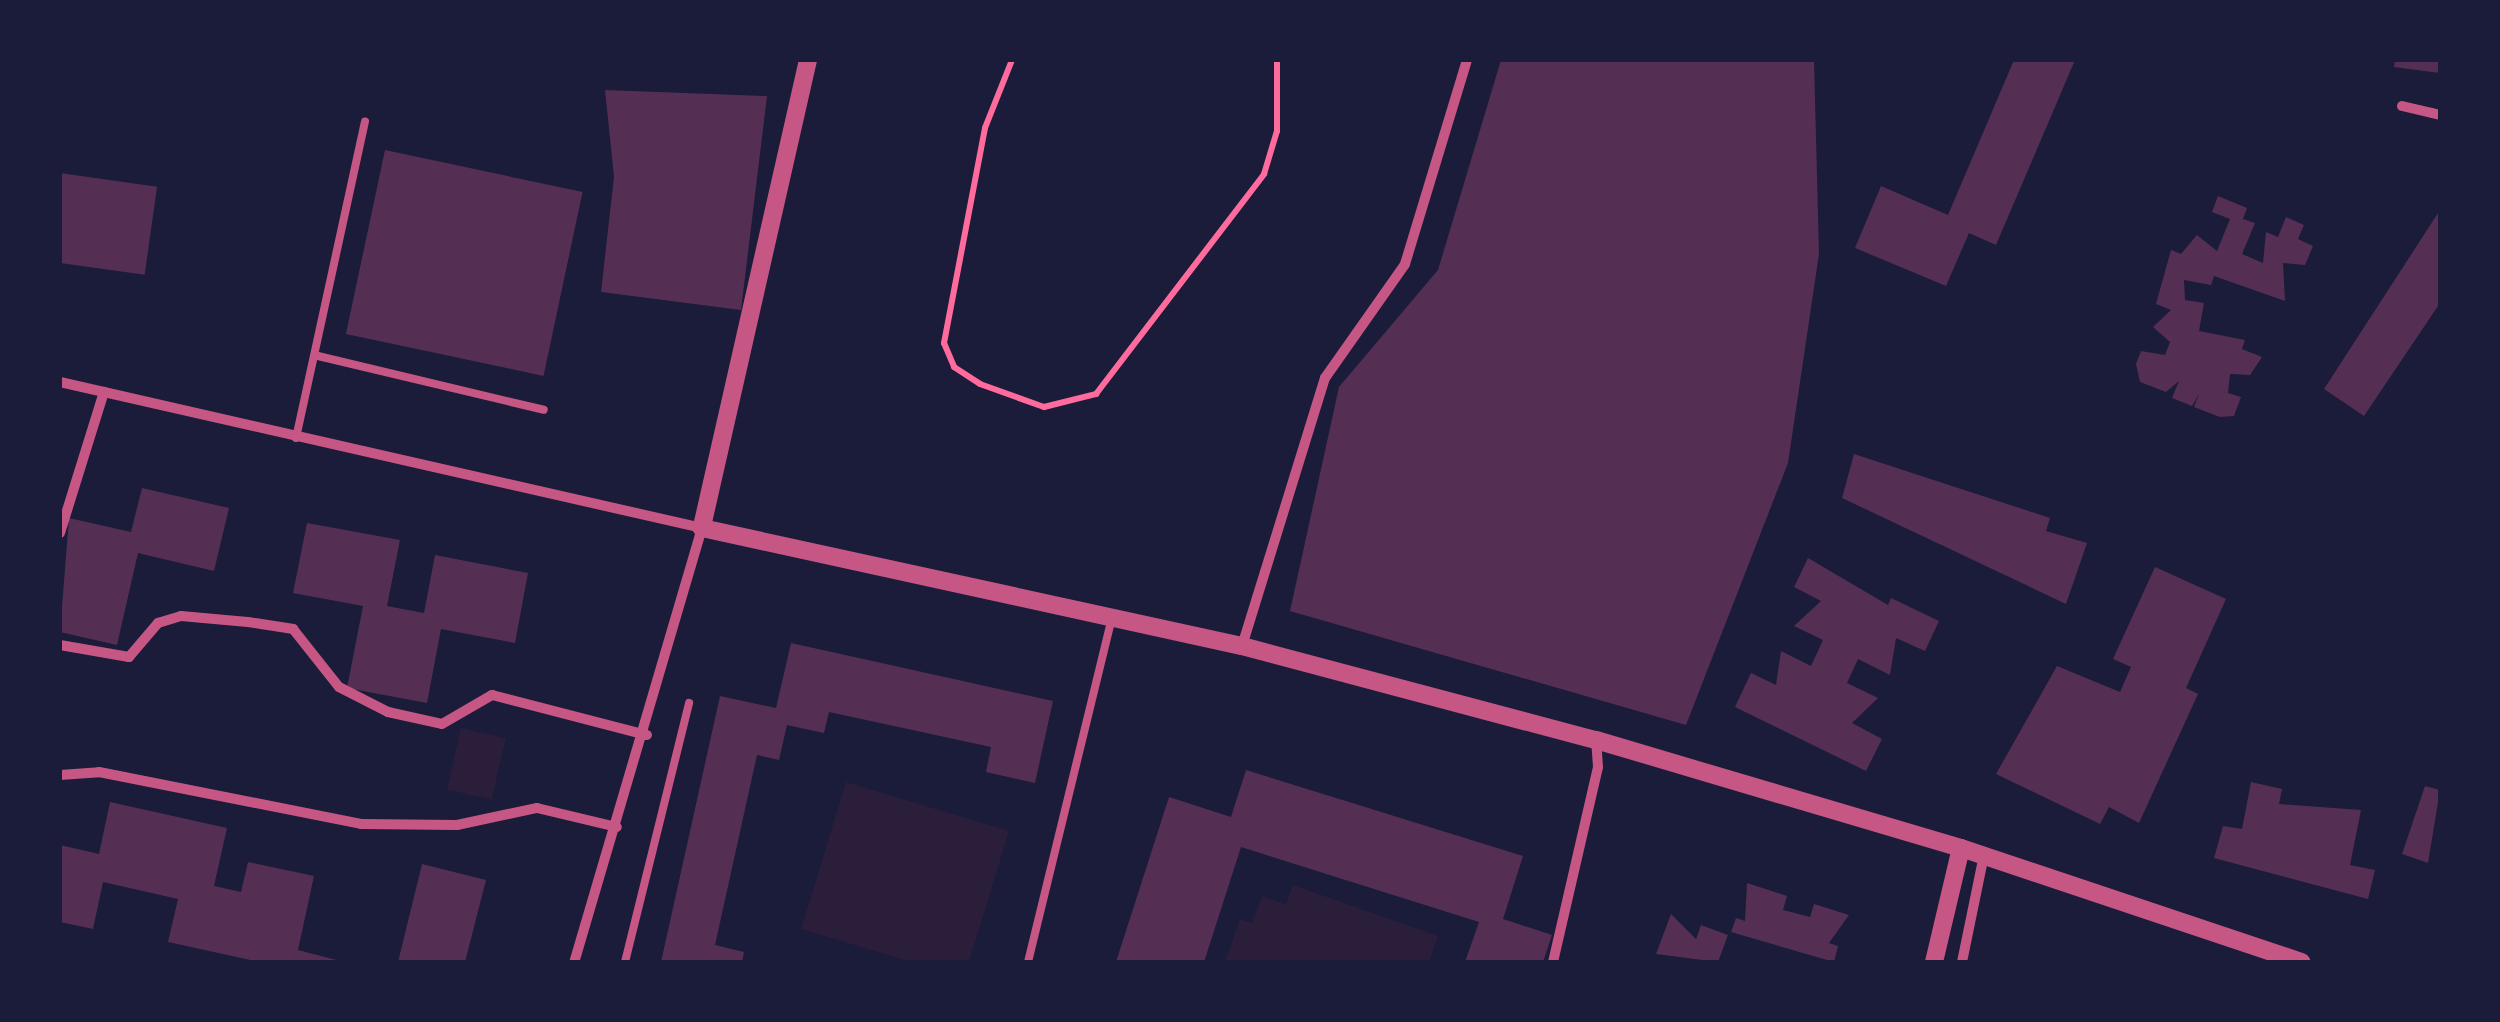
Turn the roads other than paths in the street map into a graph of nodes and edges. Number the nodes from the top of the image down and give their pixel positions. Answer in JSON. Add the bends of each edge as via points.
{"nodes":[{"id":1,"x":808,"y":60,"type":"edge"},
{"id":2,"x":1467,"y":60,"type":"edge"},
{"id":3,"x":2402,"y":106,"type":"dead end"},
{"id":4,"x":2440,"y":116,"type":"edge"},
{"id":5,"x":365,"y":121,"type":"dead end"},
{"id":6,"x":318,"y":356,"type":"junction"},
{"id":7,"x":60,"y":382,"type":"edge"},
{"id":8,"x":104,"y":392,"type":"junction"},
{"id":9,"x":544,"y":410,"type":"dead end"},
{"id":10,"x":296,"y":438,"type":"junction"},
{"id":11,"x":702,"y":528,"type":"junction"},
{"id":12,"x":60,"y":533,"type":"edge"},
{"id":13,"x":1111,"y":621,"type":"junction"},
{"id":14,"x":60,"y":645,"type":"edge"},
{"id":15,"x":1242,"y":646,"type":"junction"},
{"id":16,"x":689,"y":703,"type":"dead end"},
{"id":17,"x":647,"y":735,"type":"junction"},
{"id":18,"x":1596,"y":740,"type":"junction"},
{"id":19,"x":60,"y":775,"type":"edge"},
{"id":20,"x":617,"y":828,"type":"junction"},
{"id":21,"x":1961,"y":848,"type":"junction"},
{"id":22,"x":1984,"y":855,"type":"junction"},
{"id":23,"x":574,"y":962,"type":"edge"},
{"id":24,"x":624,"y":962,"type":"edge"},
{"id":25,"x":1028,"y":962,"type":"edge"},
{"id":26,"x":1553,"y":962,"type":"edge"},
{"id":27,"x":1934,"y":962,"type":"edge"},
{"id":28,"x":1962,"y":962,"type":"edge"},
{"id":29,"x":2301,"y":962,"type":"edge"}],
"edges":[{"from":1,"to":11,"type":"street"},
{"from":2,"to":15,"type":"street","via":[[1404,264],[1325,378]]},
{"from":3,"to":4,"type":"street"},
{"from":5,"to":6,"type":"lane"},
{"from":6,"to":9,"type":"lane"},
{"from":6,"to":10,"type":"lane"},
{"from":7,"to":8,"type":"street"},
{"from":8,"to":10,"type":"street"},
{"from":8,"to":12,"type":"street"},
{"from":10,"to":11,"type":"street"},
{"from":11,"to":13,"type":"street"},
{"from":11,"to":17,"type":"street"},
{"from":13,"to":15,"type":"street"},
{"from":13,"to":25,"type":"lane"},
{"from":14,"to":17,"type":"street","via":[[129,657],[158,623],[181,616],[248,622],[293,629],[339,687],[388,712],[442,724],[492,696]]},
{"from":15,"to":18,"type":"street"},
{"from":16,"to":24,"type":"lane"},
{"from":17,"to":20,"type":"street"},
{"from":18,"to":21,"type":"street"},
{"from":18,"to":26,"type":"street","via":[[1598,767]]},
{"from":19,"to":20,"type":"street","via":[[98,772],[361,824],[457,825],[537,808]]},
{"from":20,"to":23,"type":"street"},
{"from":21,"to":22,"type":"street"},
{"from":21,"to":27,"type":"street"},
{"from":22,"to":28,"type":"street"},
{"from":22,"to":29,"type":"street"}]}
